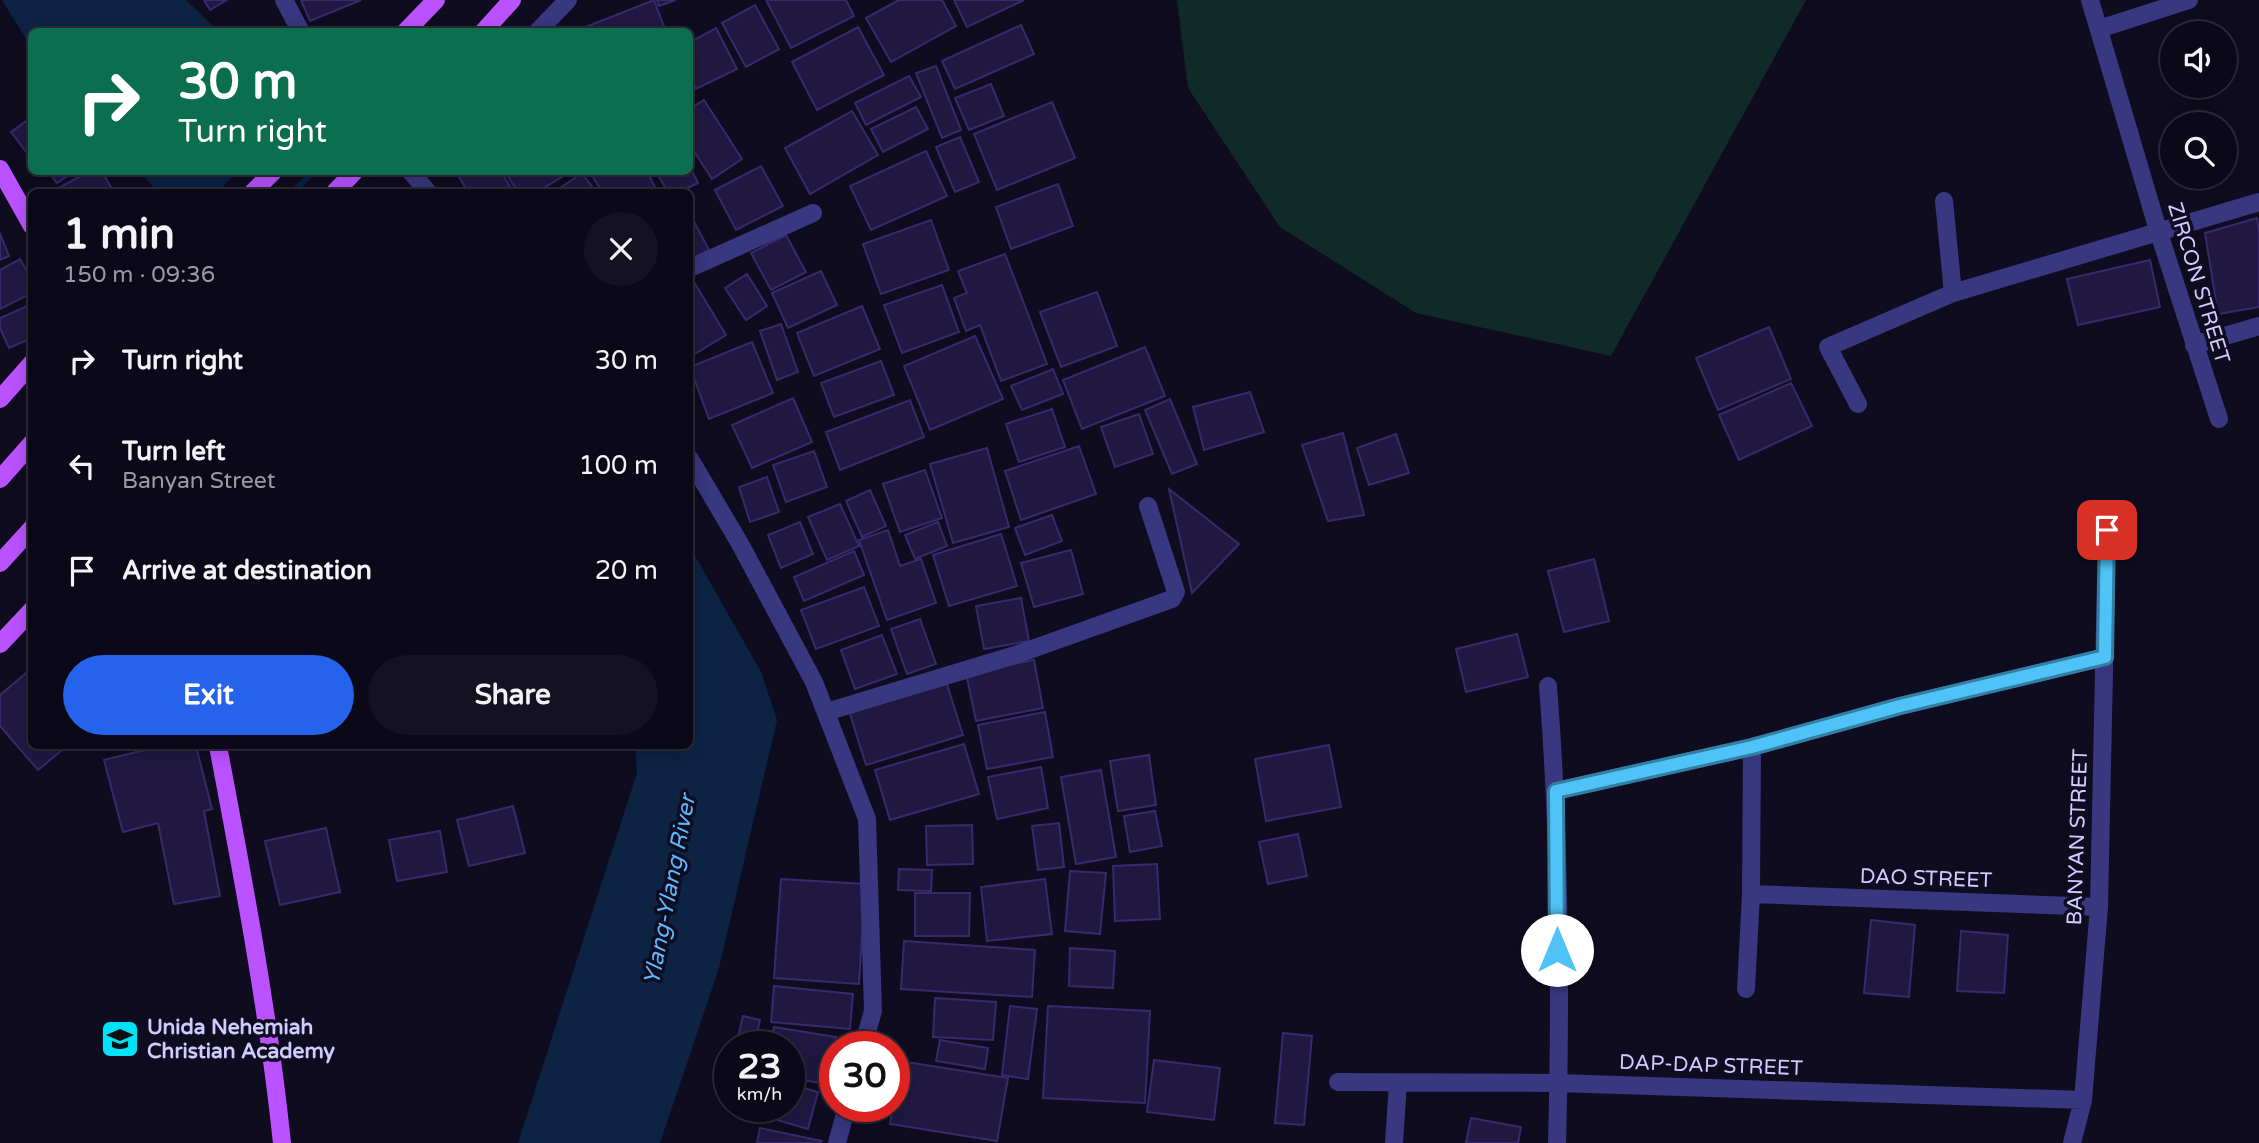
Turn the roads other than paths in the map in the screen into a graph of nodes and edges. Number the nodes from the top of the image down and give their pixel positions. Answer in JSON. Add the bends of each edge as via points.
{"nodes":[{"id":1,"x":284,"y":0,"type":"edge"},
{"id":2,"x":436,"y":0,"type":"edge"},
{"id":3,"x":512,"y":0,"type":"edge"},
{"id":4,"x":568,"y":0,"type":"edge"},
{"id":5,"x":2090,"y":0,"type":"edge"},
{"id":6,"x":2189,"y":0,"type":"edge"},
{"id":7,"x":299,"y":28,"type":"edge"},
{"id":8,"x":409,"y":28,"type":"edge"},
{"id":9,"x":487,"y":28,"type":"edge"},
{"id":10,"x":541,"y":28,"type":"edge"},
{"id":11,"x":2099,"y":29,"type":"junction"},
{"id":12,"x":270,"y":175,"type":"edge"},
{"id":13,"x":351,"y":175,"type":"edge"},
{"id":14,"x":414,"y":175,"type":"edge"},
{"id":15,"x":3,"y":180,"type":"edge"},
{"id":16,"x":256,"y":189,"type":"edge"},
{"id":17,"x":338,"y":189,"type":"edge"},
{"id":18,"x":425,"y":189,"type":"edge"},
{"id":19,"x":1944,"y":201,"type":"dead end"},
{"id":20,"x":2259,"y":202,"type":"edge"},
{"id":21,"x":813,"y":213,"type":"dead end"},
{"id":22,"x":28,"y":220,"type":"edge"},
{"id":23,"x":2158,"y":230,"type":"junction"},
{"id":24,"x":693,"y":267,"type":"edge"},
{"id":25,"x":1953,"y":293,"type":"junction"},
{"id":26,"x":2259,"y":326,"type":"edge"},
{"id":27,"x":2194,"y":345,"type":"junction"},
{"id":28,"x":28,"y":368,"type":"edge"},
{"id":29,"x":0,"y":399,"type":"edge"},
{"id":30,"x":1858,"y":404,"type":"dead end"},
{"id":31,"x":2219,"y":419,"type":"dead end"},
{"id":32,"x":28,"y":448,"type":"edge"},
{"id":33,"x":693,"y":464,"type":"edge"},
{"id":34,"x":0,"y":479,"type":"edge"},
{"id":35,"x":1148,"y":506,"type":"dead end"},
{"id":36,"x":2107,"y":530,"type":"dead end"},
{"id":37,"x":28,"y":532,"type":"edge"},
{"id":38,"x":0,"y":563,"type":"edge"},
{"id":39,"x":28,"y":614,"type":"edge"},
{"id":40,"x":0,"y":644,"type":"edge"},
{"id":41,"x":2105,"y":657,"type":"junction"},
{"id":42,"x":1548,"y":686,"type":"dead end"},
{"id":43,"x":826,"y":712,"type":"junction"},
{"id":44,"x":1752,"y":747,"type":"junction"},
{"id":45,"x":219,"y":749,"type":"edge"},
{"id":46,"x":1556,"y":791,"type":"junction"},
{"id":47,"x":1751,"y":894,"type":"junction"},
{"id":48,"x":2099,"y":907,"type":"junction"},
{"id":49,"x":1746,"y":989,"type":"dead end"},
{"id":50,"x":867,"y":1031,"type":"edge"},
{"id":51,"x":1338,"y":1082,"type":"dead end"},
{"id":52,"x":1398,"y":1083,"type":"junction"},
{"id":53,"x":1558,"y":1083,"type":"junction"},
{"id":54,"x":2083,"y":1100,"type":"junction"},
{"id":55,"x":843,"y":1122,"type":"edge"},
{"id":56,"x":282,"y":1143,"type":"edge"},
{"id":57,"x":837,"y":1143,"type":"edge"},
{"id":58,"x":1394,"y":1143,"type":"edge"},
{"id":59,"x":1557,"y":1143,"type":"edge"},
{"id":60,"x":2073,"y":1143,"type":"edge"}],
"edges":[{"from":1,"to":7,"type":"street"},
{"from":2,"to":8,"type":"main road"},
{"from":3,"to":9,"type":"main road"},
{"from":4,"to":10,"type":"street"},
{"from":5,"to":11,"type":"street","name":"ZIRCON STREET"},
{"from":6,"to":11,"type":"street"},
{"from":11,"to":23,"type":"street","name":"ZIRCON STREET"},
{"from":12,"to":16,"type":"main road"},
{"from":13,"to":17,"type":"main road"},
{"from":14,"to":18,"type":"street"},
{"from":15,"to":22,"type":"main road"},
{"from":19,"to":25,"type":"street"},
{"from":20,"to":23,"type":"street"},
{"from":21,"to":24,"type":"street"},
{"from":23,"to":25,"type":"street"},
{"from":23,"to":27,"type":"street","name":"ZIRCON STREET"},
{"from":25,"to":30,"type":"street","via":[[1828,347]]},
{"from":26,"to":27,"type":"street"},
{"from":27,"to":31,"type":"street","name":"ZIRCON STREET"},
{"from":28,"to":29,"type":"main road"},
{"from":32,"to":34,"type":"main road"},
{"from":33,"to":43,"type":"street","via":[[739,542]]},
{"from":35,"to":43,"type":"street","via":[[1176,592],[1172,599],[1017,654]]},
{"from":36,"to":41,"type":"street","name":"BANYAN STREET"},
{"from":37,"to":38,"type":"main road"},
{"from":39,"to":40,"type":"main road"},
{"from":41,"to":44,"type":"street"},
{"from":41,"to":48,"type":"street","name":"BANYAN STREET"},
{"from":42,"to":46,"type":"street"},
{"from":43,"to":50,"type":"street","via":[[867,819],[873,1012]]},
{"from":44,"to":46,"type":"street"},
{"from":44,"to":47,"type":"street"},
{"from":45,"to":56,"type":"main road","via":[[268,1029]]},
{"from":46,"to":53,"type":"street"},
{"from":47,"to":48,"type":"street","name":"DAO STREET"},
{"from":47,"to":49,"type":"street"},
{"from":48,"to":54,"type":"street","name":"BANYAN STREET"},
{"from":51,"to":52,"type":"street","name":"DAP-DAP STREET"},
{"from":52,"to":53,"type":"street","name":"DAP-DAP STREET"},
{"from":52,"to":58,"type":"street"},
{"from":53,"to":54,"type":"street","name":"DAP-DAP STREET"},
{"from":53,"to":59,"type":"street"},
{"from":54,"to":60,"type":"street","name":"BANYAN STREET"},
{"from":55,"to":57,"type":"street"}]}
